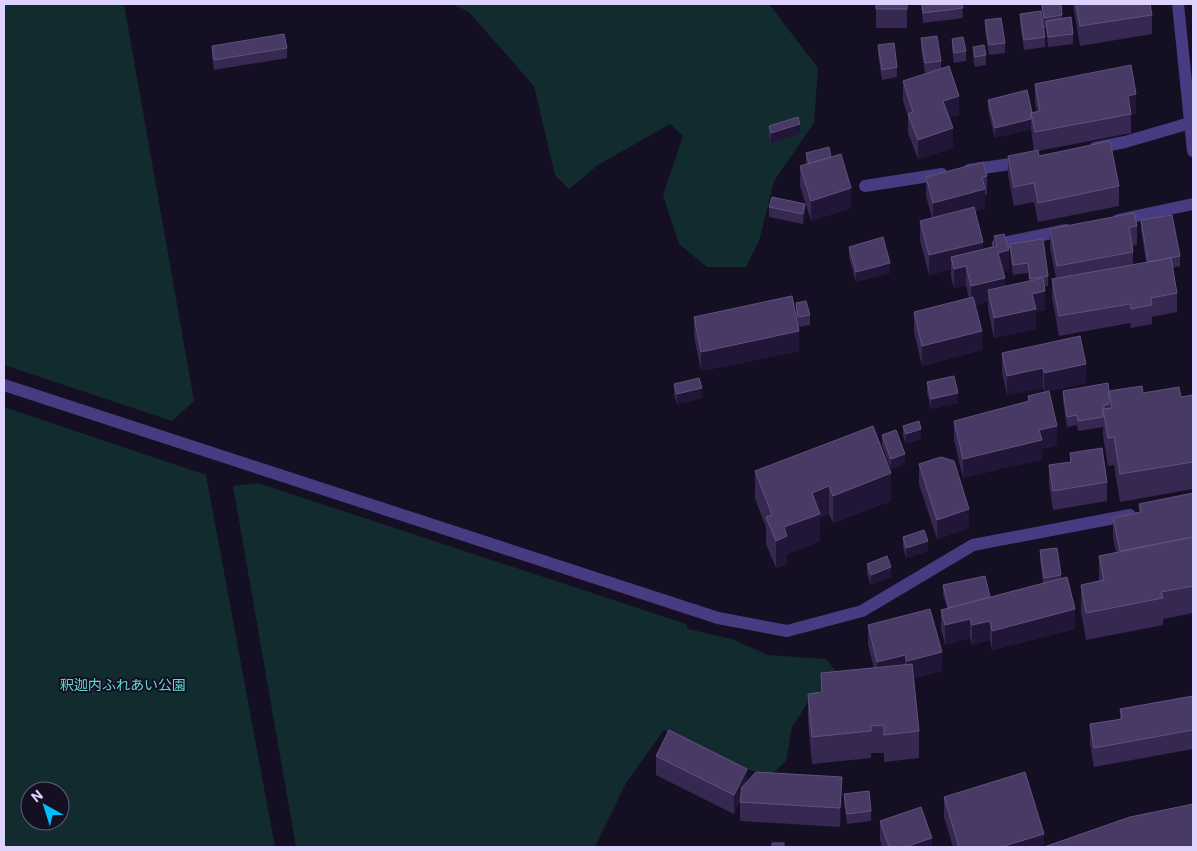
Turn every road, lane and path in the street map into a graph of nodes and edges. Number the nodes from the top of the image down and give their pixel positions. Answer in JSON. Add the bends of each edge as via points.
{"nodes":[{"id":1,"x":1178,"y":4,"type":"edge"},
{"id":2,"x":1190,"y":123,"type":"junction"},
{"id":3,"x":1080,"y":151,"type":"edge"},
{"id":4,"x":1193,"y":151,"type":"edge"},
{"id":5,"x":1035,"y":160,"type":"edge"},
{"id":6,"x":865,"y":186,"type":"dead end"},
{"id":7,"x":1193,"y":204,"type":"edge"},
{"id":8,"x":1105,"y":222,"type":"edge"},
{"id":9,"x":1076,"y":228,"type":"edge"},
{"id":10,"x":998,"y":244,"type":"edge"},
{"id":11,"x":4,"y":385,"type":"edge"},
{"id":12,"x":1145,"y":512,"type":"edge"}],
"edges":[{"from":1,"to":2,"type":"street"},
{"from":2,"to":3,"type":"street"},
{"from":2,"to":4,"type":"street"},
{"from":5,"to":6,"type":"street"},
{"from":7,"to":8,"type":"street"},
{"from":9,"to":10,"type":"street"},
{"from":11,"to":12,"type":"street","via":[[718,618],[787,631],[862,611],[973,546]]}]}
